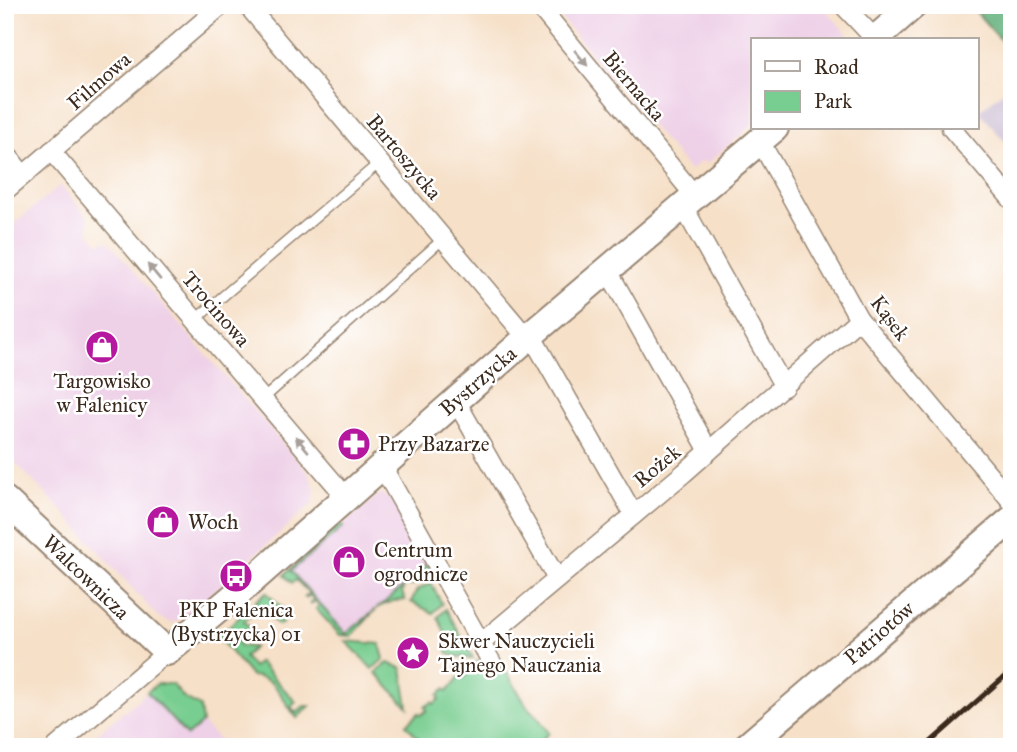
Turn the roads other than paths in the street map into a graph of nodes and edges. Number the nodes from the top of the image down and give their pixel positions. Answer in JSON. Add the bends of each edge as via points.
{"nodes":[{"id":1,"x":222,"y":5,"type":"edge"},
{"id":2,"x":247,"y":5,"type":"edge"},
{"id":3,"x":538,"y":5,"type":"edge"},
{"id":4,"x":843,"y":5,"type":"edge"},
{"id":5,"x":914,"y":5,"type":"edge"},
{"id":6,"x":873,"y":38,"type":"edge"},
{"id":7,"x":877,"y":38,"type":"edge"},
{"id":8,"x":953,"y":130,"type":"edge"},
{"id":9,"x":767,"y":134,"type":"edge"},
{"id":10,"x":51,"y":151,"type":"junction"},
{"id":11,"x":5,"y":152,"type":"edge"},
{"id":12,"x":379,"y":163,"type":"junction"},
{"id":13,"x":23,"y":174,"type":"junction"},
{"id":14,"x":5,"y":191,"type":"edge"},
{"id":15,"x":1012,"y":200,"type":"edge"},
{"id":16,"x":689,"y":201,"type":"junction"},
{"id":17,"x":443,"y":239,"type":"junction"},
{"id":18,"x":607,"y":269,"type":"junction"},
{"id":19,"x":859,"y":319,"type":"junction"},
{"id":20,"x":195,"y":320,"type":"junction"},
{"id":21,"x":529,"y":337,"type":"junction"},
{"id":22,"x":784,"y":387,"type":"junction"},
{"id":23,"x":263,"y":399,"type":"junction"},
{"id":24,"x":456,"y":401,"type":"junction"},
{"id":25,"x":709,"y":451,"type":"junction"},
{"id":26,"x":382,"y":466,"type":"junction"},
{"id":27,"x":346,"y":496,"type":"junction"},
{"id":28,"x":5,"y":500,"type":"edge"},
{"id":29,"x":1012,"y":502,"type":"edge"},
{"id":30,"x":634,"y":516,"type":"junction"},
{"id":31,"x":1012,"y":519,"type":"edge"},
{"id":32,"x":557,"y":579,"type":"junction"},
{"id":33,"x":481,"y":643,"type":"junction"},
{"id":34,"x":167,"y":652,"type":"junction"},
{"id":35,"x":492,"y":663,"type":"dead end"},
{"id":36,"x":56,"y":747,"type":"edge"},
{"id":37,"x":746,"y":747,"type":"edge"}],
"edges":[{"from":1,"to":10,"type":"street","name":"Filmowa"},
{"from":2,"to":12,"type":"street","name":"Bartoszycka"},
{"from":3,"to":16,"type":"street","name":"Biernacka","one_way":true},
{"from":4,"to":6,"type":"street"},
{"from":5,"to":7,"type":"street"},
{"from":8,"to":15,"type":"street"},
{"from":9,"to":16,"type":"street","name":"Bystrzycka"},
{"from":9,"to":19,"type":"street","name":"Kąsek"},
{"from":10,"to":13,"type":"street","name":"Filmowa"},
{"from":20,"to":10,"type":"street","name":"Trocinowa","one_way":true},
{"from":11,"to":13,"type":"street"},
{"from":12,"to":17,"type":"street","name":"Bartoszycka"},
{"from":12,"to":20,"type":"lane"},
{"from":13,"to":14,"type":"street","name":"Filmowa"},
{"from":16,"to":18,"type":"street","name":"Bystrzycka"},
{"from":16,"to":22,"type":"street","name":"Biernacka"},
{"from":17,"to":21,"type":"street","name":"Bartoszycka"},
{"from":17,"to":23,"type":"lane"},
{"from":18,"to":21,"type":"street","name":"Bystrzycka"},
{"from":18,"to":25,"type":"street"},
{"from":19,"to":22,"type":"street","name":"Rożek"},
{"from":19,"to":29,"type":"street","name":"Kąsek"},
{"from":20,"to":23,"type":"street","name":"Trocinowa"},
{"from":21,"to":24,"type":"street","name":"Bystrzycka"},
{"from":21,"to":30,"type":"street","name":"Bartoszycka"},
{"from":22,"to":25,"type":"street","name":"Rożek"},
{"from":27,"to":23,"type":"street","name":"Trocinowa","one_way":true},
{"from":24,"to":26,"type":"street","name":"Bystrzycka"},
{"from":24,"to":32,"type":"street"},
{"from":25,"to":30,"type":"street","name":"Rożek"},
{"from":26,"to":27,"type":"street","name":"Bystrzycka"},
{"from":26,"to":33,"type":"street"},
{"from":27,"to":34,"type":"street","name":"Bystrzycka"},
{"from":28,"to":34,"type":"street","name":"Walcownicza"},
{"from":30,"to":32,"type":"street","name":"Rożek"},
{"from":31,"to":37,"type":"street","name":"Patriotów"},
{"from":32,"to":33,"type":"street","name":"Rożek"},
{"from":33,"to":35,"type":"street"},
{"from":34,"to":36,"type":"street","name":"Bystrzycka"}]}
